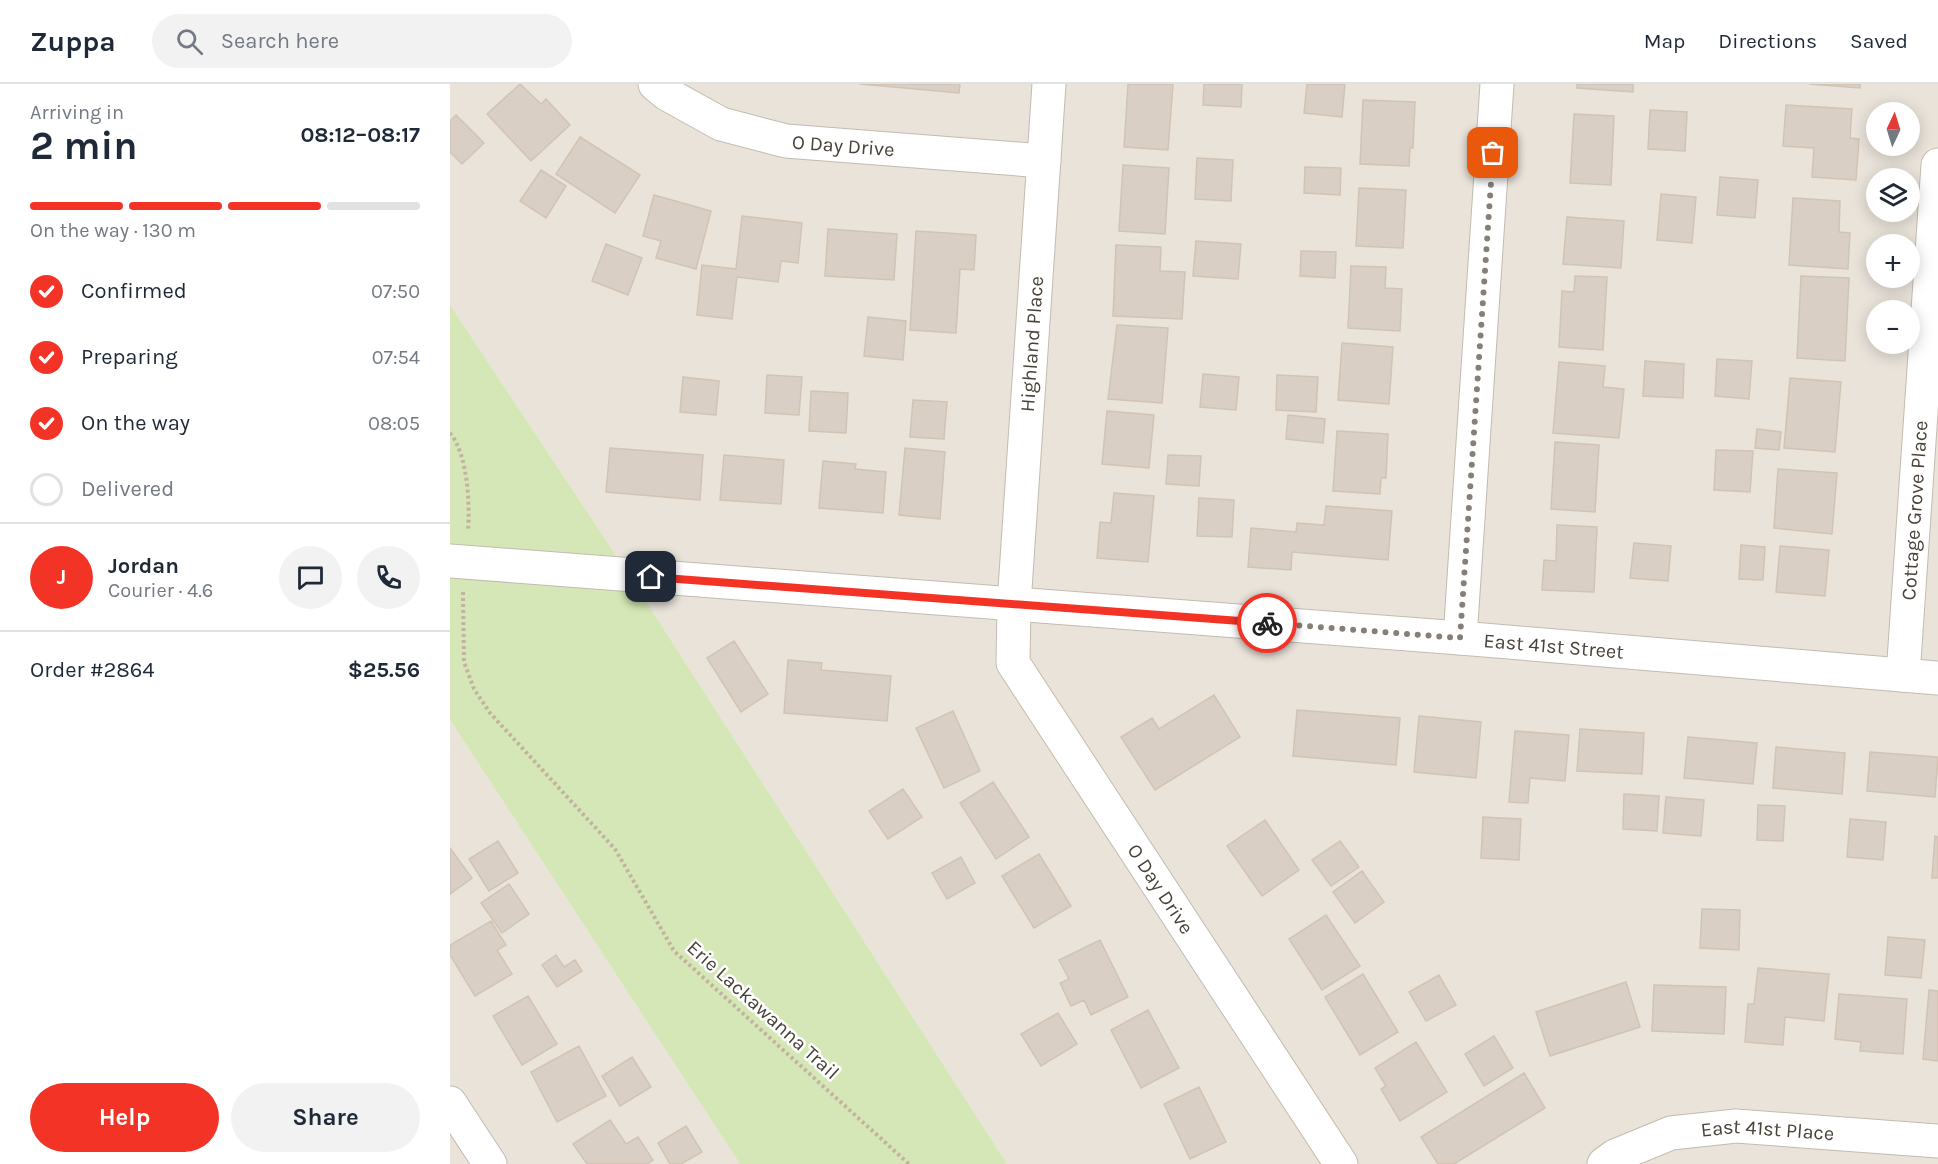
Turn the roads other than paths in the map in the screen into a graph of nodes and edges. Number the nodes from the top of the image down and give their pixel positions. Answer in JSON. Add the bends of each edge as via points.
{"nodes":[{"id":1,"x":655,"y":84,"type":"edge"},
{"id":2,"x":1049,"y":84,"type":"edge"},
{"id":3,"x":1497,"y":84,"type":"edge"},
{"id":4,"x":1044,"y":162,"type":"junction"},
{"id":5,"x":1938,"y":165,"type":"edge"},
{"id":6,"x":450,"y":561,"type":"edge"},
{"id":7,"x":1014,"y":604,"type":"junction"},
{"id":8,"x":1460,"y":638,"type":"junction"},
{"id":9,"x":1903,"y":675,"type":"junction"},
{"id":10,"x":1938,"y":678,"type":"edge"},
{"id":11,"x":450,"y":1103,"type":"edge"},
{"id":12,"x":1938,"y":1141,"type":"edge"},
{"id":13,"x":490,"y":1164,"type":"edge"},
{"id":14,"x":1341,"y":1164,"type":"edge"},
{"id":15,"x":1604,"y":1164,"type":"edge"}],
"edges":[{"from":1,"to":4,"type":"street","name":"O Day Drive","via":[[721,124],[786,141]]},
{"from":2,"to":4,"type":"street","name":"Highland Place"},
{"from":3,"to":8,"type":"street"},
{"from":4,"to":7,"type":"street","name":"Highland Place"},
{"from":5,"to":9,"type":"street","name":"Cottage Grove Place"},
{"from":6,"to":7,"type":"street","name":"East 41st Street"},
{"from":7,"to":8,"type":"street","name":"East 41st Street"},
{"from":7,"to":14,"type":"street","name":"O Day Drive","via":[[1012,663]]},
{"from":8,"to":9,"type":"street","name":"East 41st Street"},
{"from":9,"to":10,"type":"street","name":"East 41st Street"},
{"from":11,"to":13,"type":"street"},
{"from":12,"to":15,"type":"street","name":"East 41st Place","via":[[1736,1126],[1671,1133]]}]}
